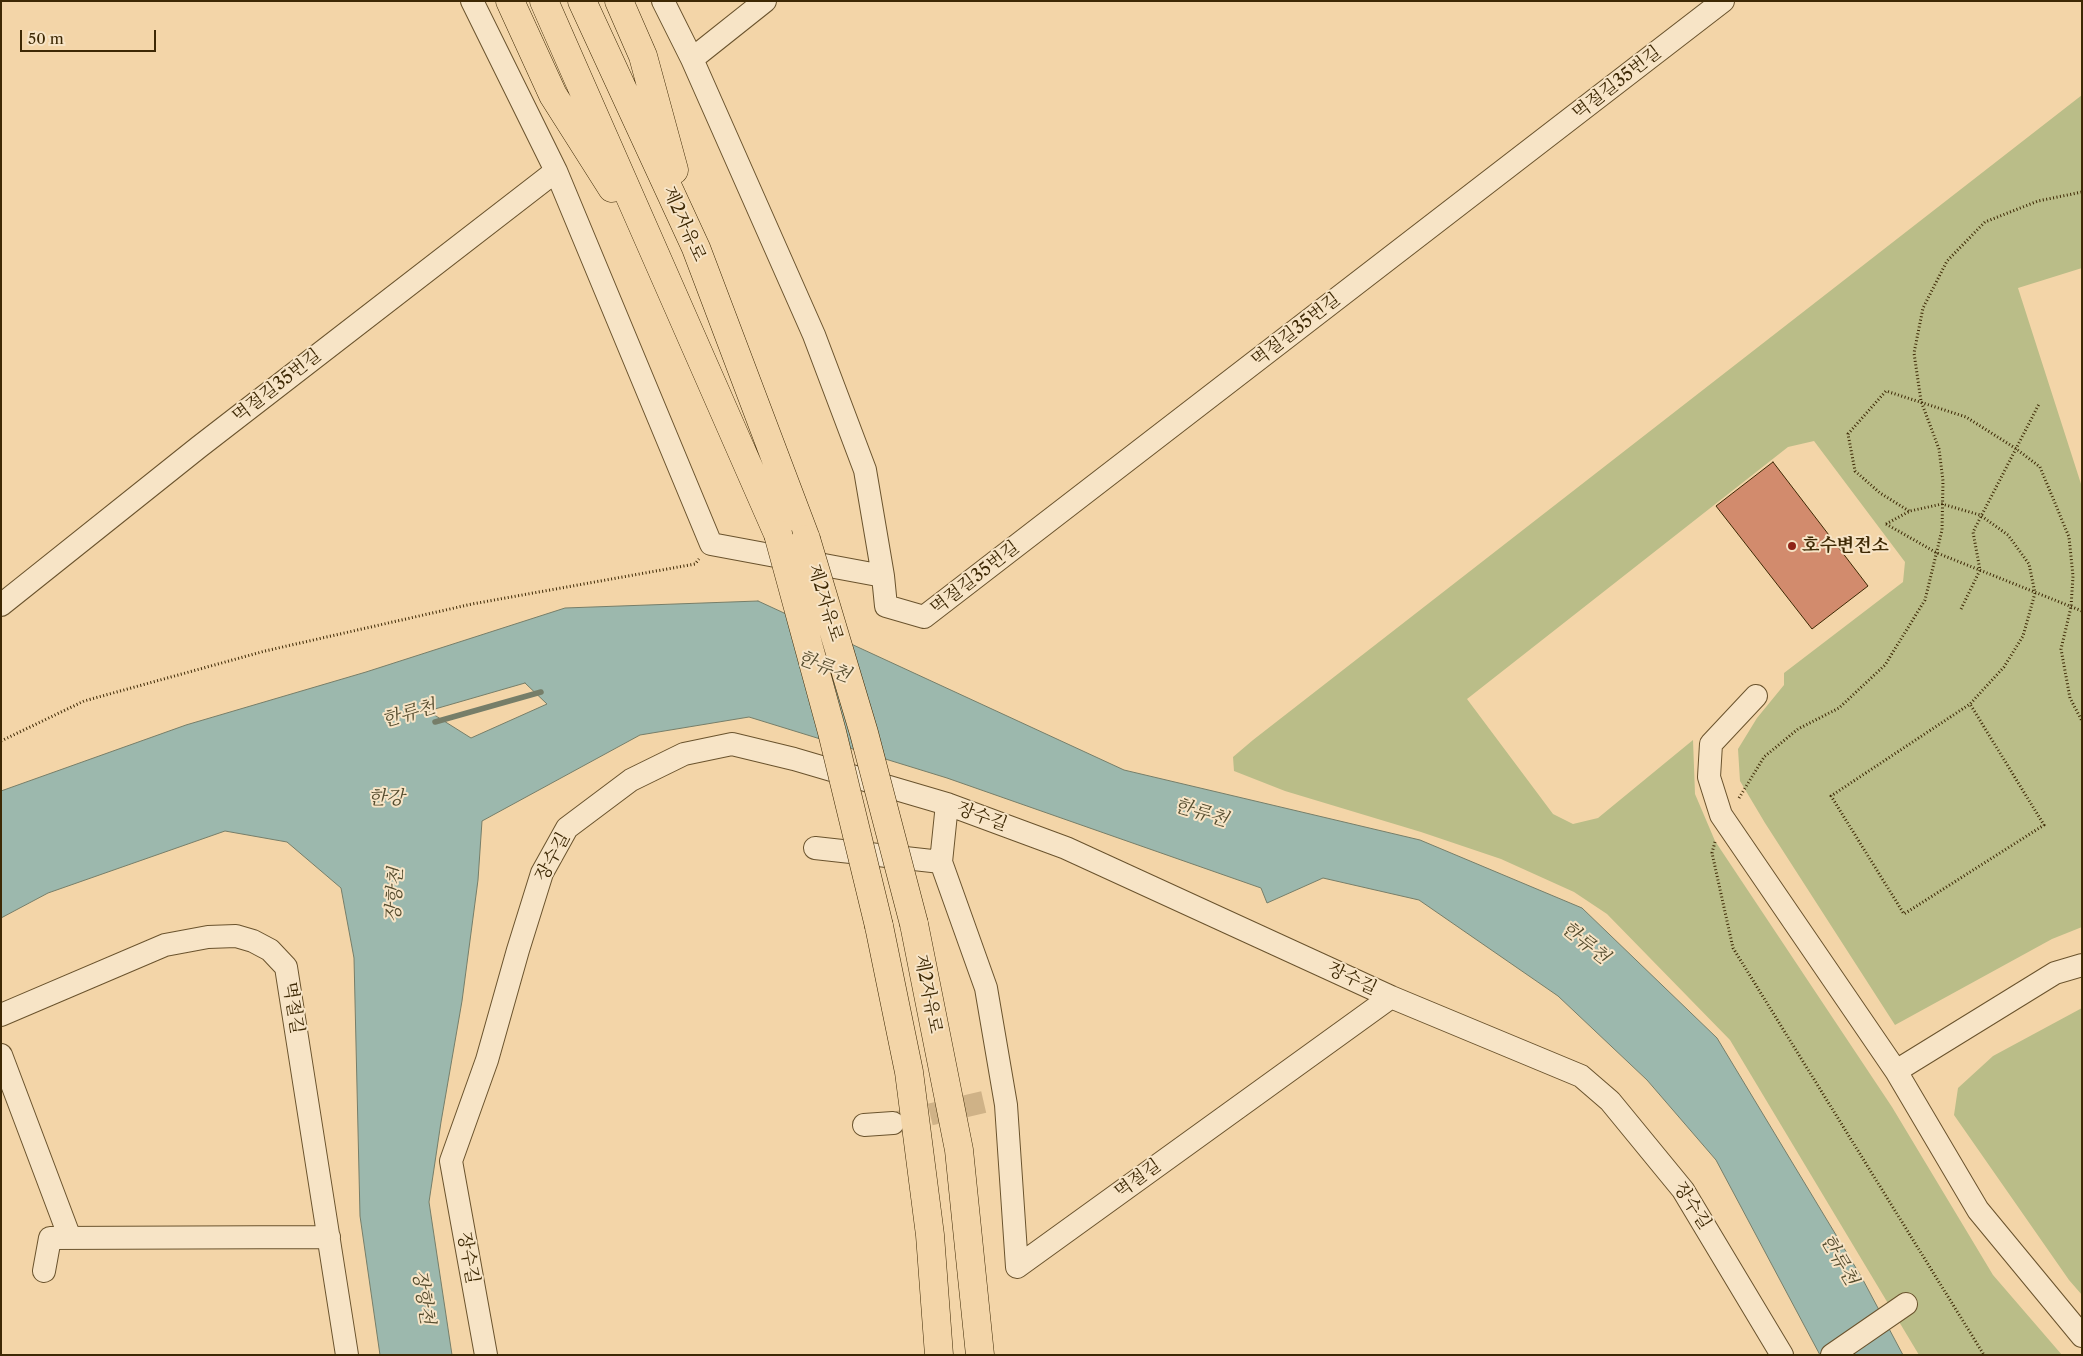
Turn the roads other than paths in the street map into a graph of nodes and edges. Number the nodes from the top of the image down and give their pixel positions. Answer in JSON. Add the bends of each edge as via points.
{"nodes":[{"id":1,"x":472,"y":1,"type":"edge"},
{"id":2,"x":510,"y":1,"type":"edge"},
{"id":3,"x":544,"y":1,"type":"edge"},
{"id":4,"x":582,"y":1,"type":"edge"},
{"id":5,"x":619,"y":1,"type":"edge"},
{"id":6,"x":663,"y":1,"type":"edge"},
{"id":7,"x":764,"y":1,"type":"edge"},
{"id":8,"x":1723,"y":1,"type":"edge"},
{"id":9,"x":692,"y":58,"type":"junction"},
{"id":10,"x":556,"y":171,"type":"junction"},
{"id":11,"x":696,"y":248,"type":"junction"},
{"id":12,"x":664,"y":273,"type":"junction"},
{"id":13,"x":883,"y":576,"type":"junction"},
{"id":14,"x":1,"y":605,"type":"edge"},
{"id":15,"x":1756,"y":696,"type":"dead end"},
{"id":16,"x":947,"y":804,"type":"junction"},
{"id":17,"x":814,"y":848,"type":"dead end"},
{"id":18,"x":941,"y":862,"type":"junction"},
{"id":19,"x":2082,"y":965,"type":"edge"},
{"id":20,"x":1391,"y":996,"type":"junction"},
{"id":21,"x":1,"y":1014,"type":"edge"},
{"id":22,"x":1,"y":1055,"type":"edge"},
{"id":23,"x":1896,"y":1071,"type":"junction"},
{"id":24,"x":892,"y":1123,"type":"tunnel mouth"},
{"id":25,"x":864,"y":1125,"type":"dead end"},
{"id":26,"x":329,"y":1237,"type":"junction"},
{"id":27,"x":70,"y":1238,"type":"junction"},
{"id":28,"x":44,"y":1271,"type":"dead end"},
{"id":29,"x":1906,"y":1304,"type":"dead end"},
{"id":30,"x":2082,"y":1336,"type":"edge"},
{"id":31,"x":347,"y":1355,"type":"edge"},
{"id":32,"x":486,"y":1355,"type":"edge"},
{"id":33,"x":939,"y":1355,"type":"edge"},
{"id":34,"x":980,"y":1355,"type":"edge"},
{"id":35,"x":1782,"y":1355,"type":"edge"},
{"id":36,"x":1832,"y":1355,"type":"edge"}],
"edges":[{"from":1,"to":10,"type":"street"},
{"from":2,"to":12,"type":"highway","via":[[553,95]]},
{"from":3,"to":12,"type":"highway"},
{"from":4,"to":11,"type":"highway","name":"제2자유로"},
{"from":5,"to":11,"type":"highway","via":[[643,56]]},
{"from":6,"to":9,"type":"street"},
{"from":7,"to":9,"type":"street"},
{"from":8,"to":13,"type":"street","name":"멱절길35번길","via":[[924,617],[886,606]]},
{"from":9,"to":13,"type":"street","via":[[814,336],[865,470]]},
{"from":10,"to":13,"type":"street","via":[[711,544]]},
{"from":10,"to":14,"type":"street","name":"멱절길35번길","via":[[198,447]]},
{"from":11,"to":34,"type":"highway","name":"제2자유로","bridge":true,"via":[[806,539],[864,733],[914,924],[959,1150]]},
{"from":12,"to":33,"type":"highway","name":"제2자유로","bridge":true,"via":[[778,534],[832,732],[910,1072],[930,1235]]},
{"from":15,"to":23,"type":"street","via":[[1711,744],[1709,777],[1721,815]]},
{"from":16,"to":18,"type":"street"},
{"from":16,"to":20,"type":"street","name":"장수길","via":[[1066,848]]},
{"from":16,"to":32,"type":"street","name":"장수길","via":[[732,744],[684,754],[631,780],[566,828],[542,872],[487,1060],[451,1161]]},
{"from":17,"to":18,"type":"street"},
{"from":18,"to":20,"type":"street","name":"멱절길","via":[[986,988],[1017,1267]]},
{"from":19,"to":23,"type":"street","via":[[2055,973]]},
{"from":20,"to":35,"type":"street","name":"장수길","via":[[1581,1076],[1610,1101],[1684,1190]]},
{"from":21,"to":26,"type":"street","name":"멱절길","via":[[165,946],[208,937],[236,936],[270,950],[286,967]]},
{"from":22,"to":27,"type":"street"},
{"from":23,"to":30,"type":"street","via":[[1978,1210]]},
{"from":24,"to":25,"type":"street"},
{"from":26,"to":27,"type":"street"},
{"from":26,"to":31,"type":"street","name":"멱절길"},
{"from":27,"to":28,"type":"street","via":[[50,1238]]},
{"from":29,"to":36,"type":"street"}]}
